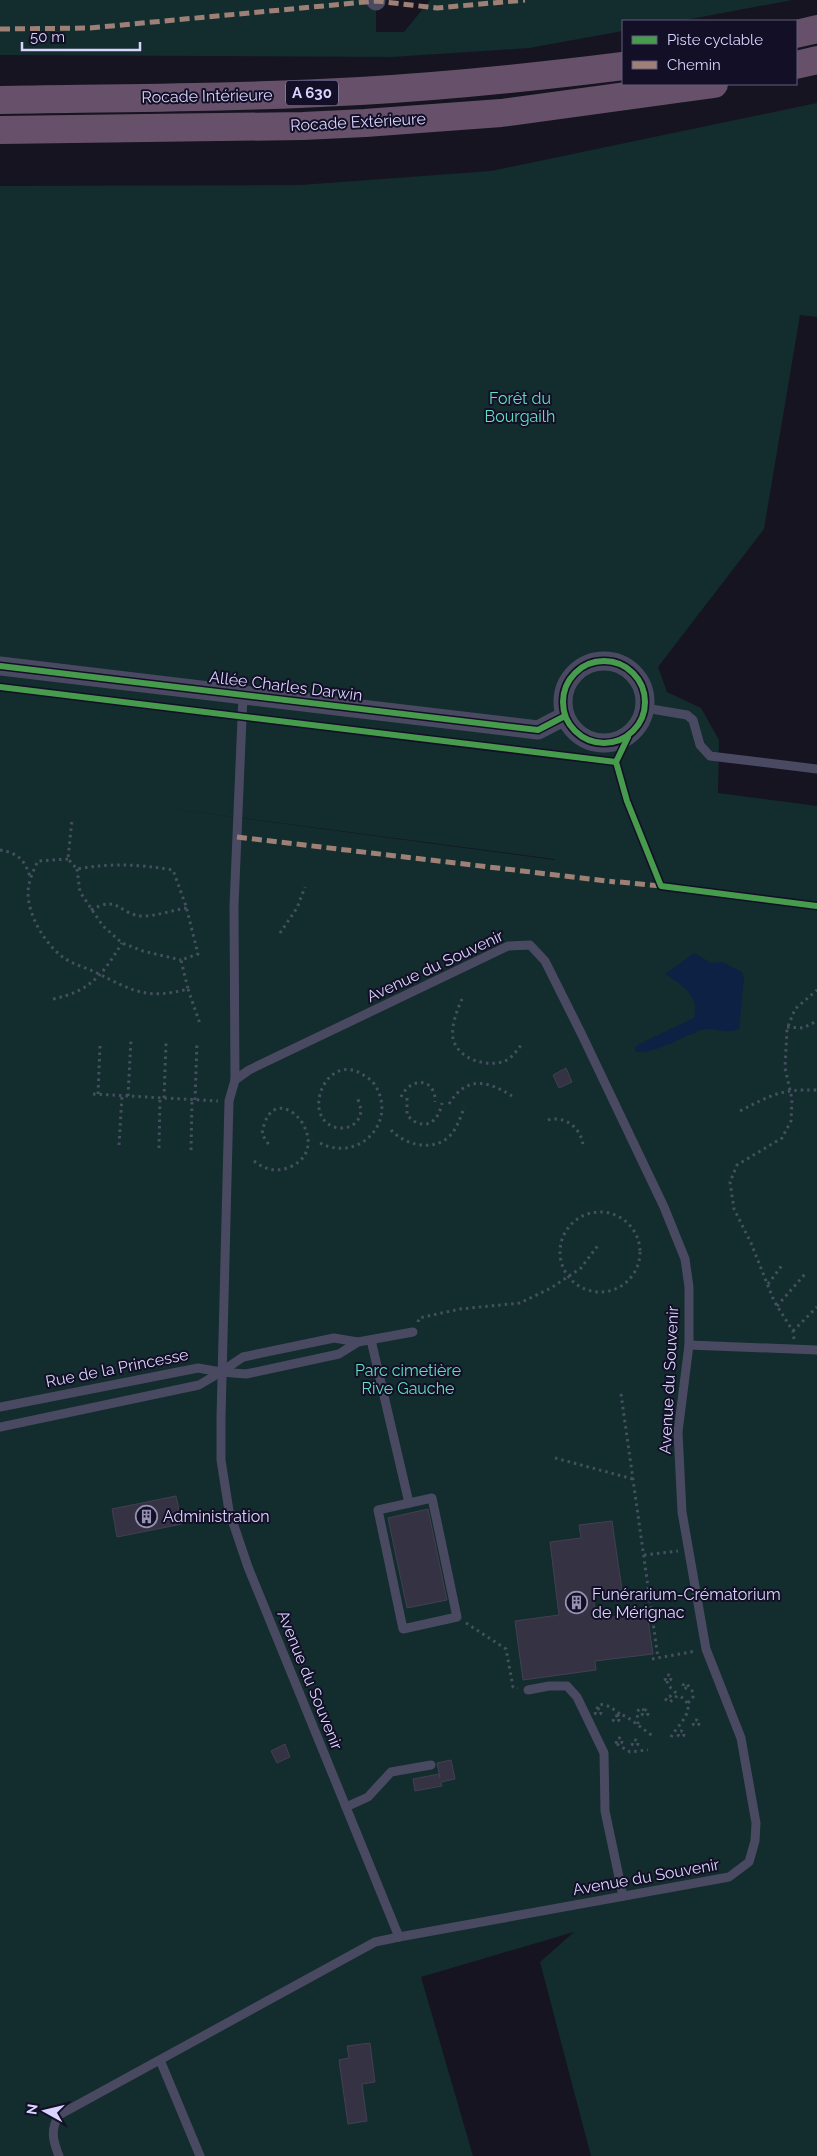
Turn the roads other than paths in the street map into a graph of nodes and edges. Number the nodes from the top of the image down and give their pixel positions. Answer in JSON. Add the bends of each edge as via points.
{"nodes":[{"id":1,"x":817,"y":29,"type":"edge"},
{"id":2,"x":797,"y":34,"type":"edge"},
{"id":3,"x":817,"y":60,"type":"edge"},
{"id":4,"x":797,"y":65,"type":"edge"},
{"id":5,"x":622,"y":66,"type":"edge"},
{"id":6,"x":707,"y":85,"type":"edge"},
{"id":7,"x":0,"y":100,"type":"edge"},
{"id":8,"x":0,"y":130,"type":"edge"},
{"id":9,"x":0,"y":666,"type":"edge"},
{"id":10,"x":243,"y":695,"type":"junction"},
{"id":11,"x":645,"y":708,"type":"junction"},
{"id":12,"x":565,"y":716,"type":"junction"},
{"id":13,"x":817,"y":769,"type":"edge"},
{"id":14,"x":235,"y":1080,"type":"junction"},
{"id":15,"x":414,"y":1332,"type":"road end"},
{"id":16,"x":372,"y":1340,"type":"junction"},
{"id":17,"x":358,"y":1342,"type":"junction"},
{"id":18,"x":688,"y":1346,"type":"junction"},
{"id":19,"x":817,"y":1350,"type":"edge"},
{"id":20,"x":221,"y":1372,"type":"junction"},
{"id":21,"x":0,"y":1407,"type":"edge"},
{"id":22,"x":0,"y":1427,"type":"edge"},
{"id":23,"x":409,"y":1503,"type":"junction"},
{"id":24,"x":528,"y":1690,"type":"road end"},
{"id":25,"x":430,"y":1765,"type":"dead end"},
{"id":26,"x":346,"y":1807,"type":"junction"},
{"id":27,"x":623,"y":1896,"type":"junction"},
{"id":28,"x":399,"y":1937,"type":"junction"},
{"id":29,"x":160,"y":2060,"type":"junction"},
{"id":30,"x":59,"y":2156,"type":"edge"},
{"id":31,"x":200,"y":2156,"type":"edge"}],
"edges":[{"from":1,"to":2,"type":"highway"},
{"from":3,"to":4,"type":"highway"},
{"from":5,"to":7,"type":"highway","name":"Rocade Intérieure","number":"A 630","via":[[496,82],[359,91]]},
{"from":6,"to":8,"type":"highway","name":"Rocade Extérieure","number":"A 630","via":[[501,113],[365,123]]},
{"from":9,"to":10,"type":"street","name":"Allée Charles Darwin"},
{"from":10,"to":12,"type":"street","name":"Allée Charles Darwin","via":[[538,730]]},
{"from":10,"to":14,"type":"lane","via":[[234,906]]},
{"from":11,"to":12,"type":"street","via":[[638,726],[614,743],[586,740],[573,729]]},
{"from":11,"to":12,"type":"street","via":[[642,684],[632,671],[605,661],[591,663],[573,675],[563,702]]},
{"from":11,"to":13,"type":"lane","via":[[687,715],[693,720],[700,744],[710,756]]},
{"from":14,"to":18,"type":"lane","name":"Avenue du Souvenir","via":[[249,1070],[508,946],[530,945],[545,960],[664,1207],[684,1259],[689,1287]]},
{"from":14,"to":20,"type":"lane","name":"Avenue du Souvenir","via":[[229,1101]]},
{"from":15,"to":16,"type":"lane"},
{"from":16,"to":17,"type":"lane"},
{"from":16,"to":23,"type":"lane"},
{"from":17,"to":20,"type":"lane","via":[[339,1354],[246,1374]]},
{"from":17,"to":20,"type":"lane","via":[[334,1338],[243,1357]]},
{"from":18,"to":19,"type":"lane"},
{"from":18,"to":27,"type":"lane","name":"Avenue du Souvenir","via":[[678,1432],[682,1512],[706,1649],[741,1738],[756,1823],[753,1851],[745,1866],[729,1877]]},
{"from":20,"to":21,"type":"lane","name":"Rue de la Princesse","via":[[198,1368]]},
{"from":20,"to":22,"type":"lane","name":"Rue de la Princesse","via":[[198,1385]]},
{"from":20,"to":26,"type":"lane","name":"Avenue du Souvenir","via":[[221,1460],[229,1511],[248,1567]]},
{"from":23,"to":23,"type":"lane","via":[[432,1498],[457,1617],[403,1629],[378,1510]]},
{"from":24,"to":27,"type":"lane","via":[[567,1686],[577,1697],[604,1753],[605,1811]]},
{"from":25,"to":26,"type":"lane","via":[[391,1772],[368,1797]]},
{"from":26,"to":28,"type":"lane","name":"Avenue du Souvenir"},
{"from":27,"to":28,"type":"lane","name":"Avenue du Souvenir"},
{"from":28,"to":29,"type":"lane","via":[[375,1942]]},
{"from":29,"to":30,"type":"lane","via":[[59,2115],[54,2122],[52,2139]]},
{"from":29,"to":31,"type":"lane"}]}
